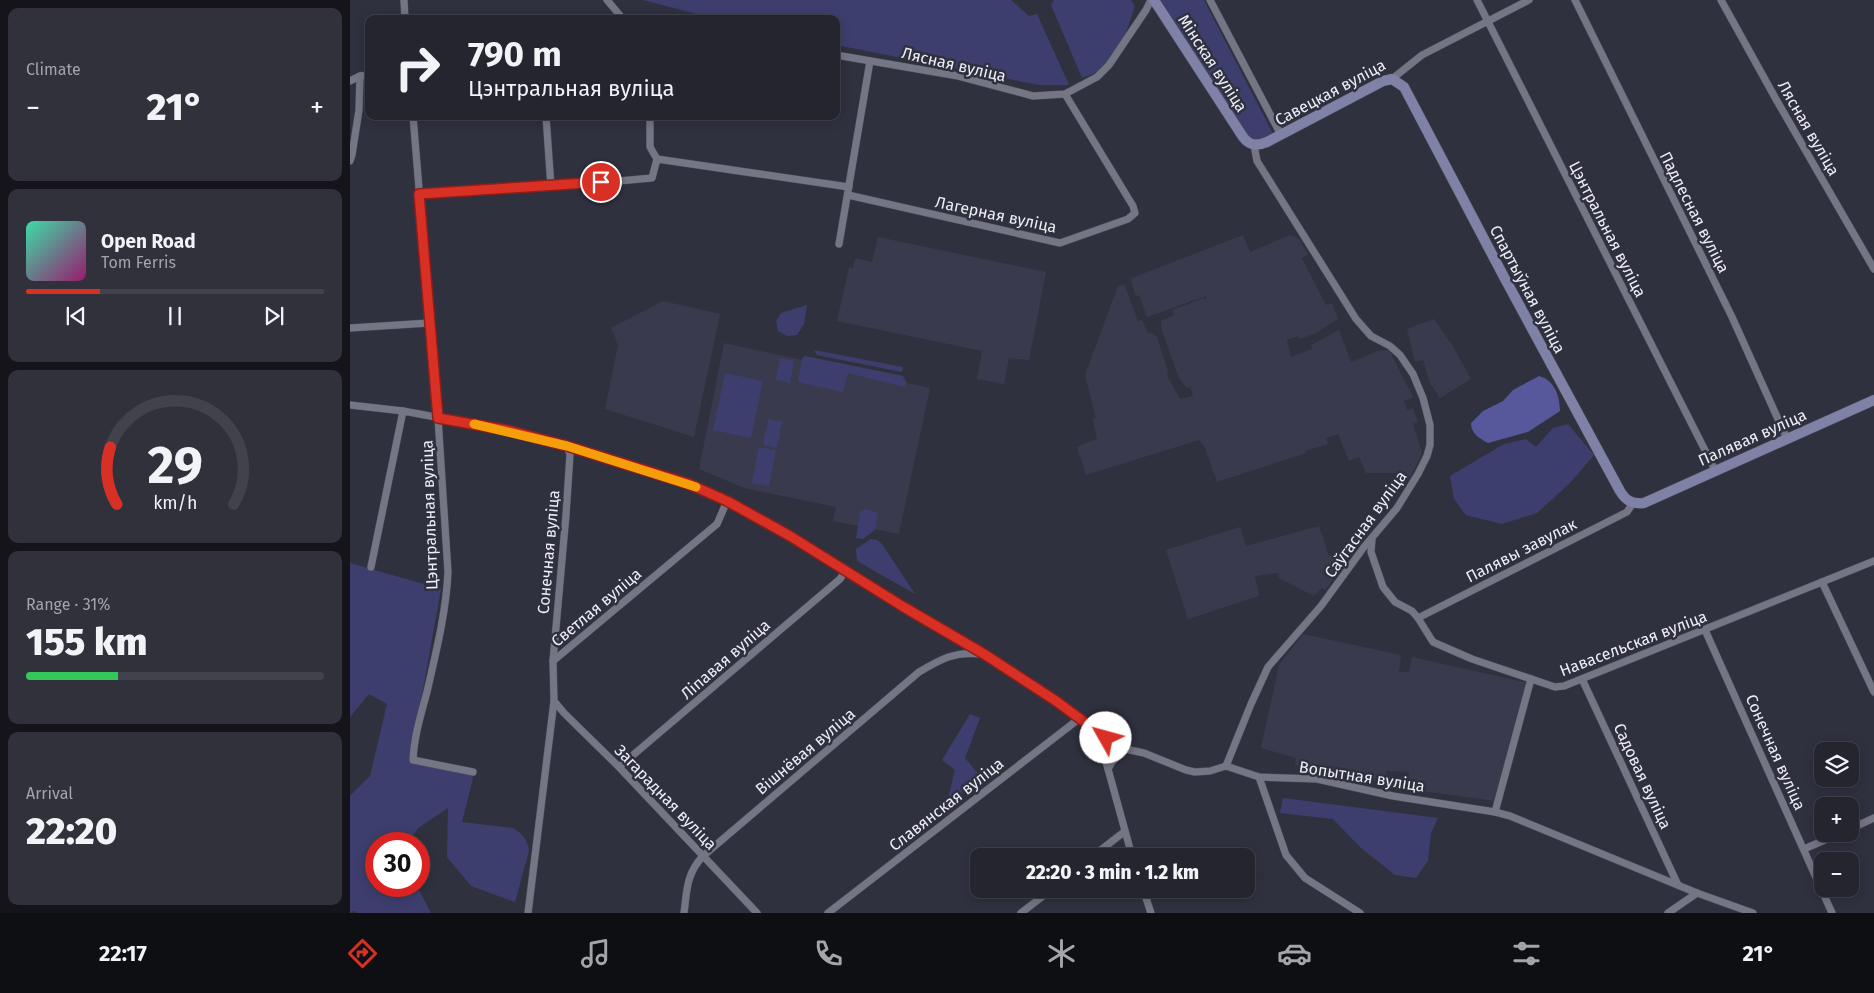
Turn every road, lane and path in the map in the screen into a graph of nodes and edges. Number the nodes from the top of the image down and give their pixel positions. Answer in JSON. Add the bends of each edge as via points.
{"nodes":[{"id":1,"x":404,"y":0,"type":"edge"},
{"id":2,"x":607,"y":0,"type":"edge"},
{"id":3,"x":1152,"y":0,"type":"edge"},
{"id":4,"x":1210,"y":0,"type":"edge"},
{"id":5,"x":1476,"y":0,"type":"edge"},
{"id":6,"x":1530,"y":0,"type":"edge"},
{"id":7,"x":1575,"y":0,"type":"edge"},
{"id":8,"x":1721,"y":0,"type":"edge"},
{"id":9,"x":405,"y":15,"type":"edge"},
{"id":10,"x":620,"y":15,"type":"edge"},
{"id":11,"x":1487,"y":21,"type":"junction"},
{"id":12,"x":840,"y":56,"type":"edge"},
{"id":13,"x":870,"y":61,"type":"junction"},
{"id":14,"x":365,"y":75,"type":"edge"},
{"id":15,"x":360,"y":76,"type":"junction"},
{"id":16,"x":1392,"y":79,"type":"junction"},
{"id":17,"x":350,"y":81,"type":"edge"},
{"id":18,"x":1066,"y":94,"type":"junction"},
{"id":19,"x":412,"y":120,"type":"edge"},
{"id":20,"x":546,"y":120,"type":"edge"},
{"id":21,"x":650,"y":120,"type":"edge"},
{"id":22,"x":1281,"y":135,"type":"junction"},
{"id":23,"x":1250,"y":144,"type":"junction"},
{"id":24,"x":657,"y":159,"type":"junction"},
{"id":25,"x":350,"y":161,"type":"edge"},
{"id":26,"x":551,"y":186,"type":"junction"},
{"id":27,"x":849,"y":187,"type":"junction"},
{"id":28,"x":419,"y":194,"type":"junction"},
{"id":29,"x":848,"y":195,"type":"junction"},
{"id":30,"x":839,"y":244,"type":"dead end"},
{"id":31,"x":1872,"y":261,"type":"edge"},
{"id":32,"x":1874,"y":269,"type":"edge"},
{"id":33,"x":429,"y":323,"type":"junction"},
{"id":34,"x":350,"y":328,"type":"edge"},
{"id":35,"x":1874,"y":400,"type":"edge"},
{"id":36,"x":350,"y":405,"type":"edge"},
{"id":37,"x":403,"y":411,"type":"junction"},
{"id":38,"x":438,"y":418,"type":"junction"},
{"id":39,"x":1787,"y":439,"type":"junction"},
{"id":40,"x":567,"y":446,"type":"junction"},
{"id":41,"x":1715,"y":470,"type":"junction"},
{"id":42,"x":727,"y":501,"type":"junction"},
{"id":43,"x":1633,"y":503,"type":"junction"},
{"id":44,"x":1372,"y":539,"type":"junction"},
{"id":45,"x":1874,"y":561,"type":"edge"},
{"id":46,"x":371,"y":567,"type":"dead end"},
{"id":47,"x":846,"y":570,"type":"junction"},
{"id":48,"x":1822,"y":582,"type":"junction"},
{"id":49,"x":1418,"y":618,"type":"junction"},
{"id":50,"x":1705,"y":630,"type":"junction"},
{"id":51,"x":984,"y":654,"type":"junction"},
{"id":52,"x":553,"y":661,"type":"junction"},
{"id":53,"x":1531,"y":679,"type":"junction"},
{"id":54,"x":1582,"y":679,"type":"junction"},
{"id":55,"x":1874,"y":692,"type":"edge"},
{"id":56,"x":554,"y":701,"type":"junction"},
{"id":57,"x":1080,"y":718,"type":"junction"},
{"id":58,"x":1097,"y":731,"type":"junction"},
{"id":59,"x":1125,"y":749,"type":"junction"},
{"id":60,"x":1226,"y":766,"type":"junction"},
{"id":61,"x":619,"y":767,"type":"junction"},
{"id":62,"x":1108,"y":769,"type":"junction"},
{"id":63,"x":473,"y":772,"type":"dead end"},
{"id":64,"x":1258,"y":777,"type":"junction"},
{"id":65,"x":1495,"y":812,"type":"junction"},
{"id":66,"x":1874,"y":818,"type":"edge"},
{"id":67,"x":1859,"y":825,"type":"edge"},
{"id":68,"x":1124,"y":832,"type":"junction"},
{"id":69,"x":1820,"y":842,"type":"edge"},
{"id":70,"x":1103,"y":848,"type":"edge"},
{"id":71,"x":1129,"y":848,"type":"edge"},
{"id":72,"x":1804,"y":849,"type":"junction"},
{"id":73,"x":703,"y":856,"type":"junction"},
{"id":74,"x":1678,"y":885,"type":"junction"},
{"id":75,"x":1698,"y":893,"type":"junction"},
{"id":76,"x":1040,"y":898,"type":"edge"},
{"id":77,"x":1146,"y":898,"type":"edge"},
{"id":78,"x":528,"y":913,"type":"edge"},
{"id":79,"x":684,"y":913,"type":"edge"},
{"id":80,"x":757,"y":913,"type":"edge"},
{"id":81,"x":828,"y":913,"type":"edge"},
{"id":82,"x":1021,"y":913,"type":"edge"},
{"id":83,"x":1151,"y":913,"type":"edge"},
{"id":84,"x":1360,"y":913,"type":"edge"},
{"id":85,"x":1668,"y":913,"type":"edge"},
{"id":86,"x":1753,"y":913,"type":"edge"},
{"id":87,"x":1832,"y":913,"type":"edge"}],
"edges":[{"from":1,"to":9,"type":"street"},
{"from":2,"to":10,"type":"street"},
{"from":3,"to":18,"type":"street","via":[[1109,65],[1097,77]]},
{"from":3,"to":23,"type":"main road","name":"Мінская вуліца"},
{"from":4,"to":22,"type":"street","name":"Мінская вуліца"},
{"from":5,"to":11,"type":"street","name":"Цэнтральная вуліца"},
{"from":6,"to":11,"type":"street","name":"Савецкая вуліца"},
{"from":7,"to":39,"type":"street","name":"Падлесная вуліца","via":[[1732,317]]},
{"from":8,"to":31,"type":"street","name":"Лясная вуліца"},
{"from":11,"to":16,"type":"street","name":"Савецкая вуліца","via":[[1422,55]]},
{"from":11,"to":41,"type":"street","name":"Цэнтральная вуліца"},
{"from":12,"to":13,"type":"street","name":"Лясная вуліца"},
{"from":13,"to":18,"type":"street","name":"Лясная вуліца","via":[[958,76],[1033,96]]},
{"from":13,"to":27,"type":"street"},
{"from":14,"to":15,"type":"street"},
{"from":15,"to":17,"type":"street"},
{"from":15,"to":25,"type":"street","via":[[359,110]]},
{"from":16,"to":22,"type":"main road","name":"Савецкая вуліца"},
{"from":16,"to":43,"type":"main road","name":"Спартыўная вуліца","via":[[1404,87],[1418,110],[1504,278],[1623,497]]},
{"from":18,"to":29,"type":"street","name":"Лагерная вуліца","via":[[1133,206],[1135,213],[1128,218],[1060,243]]},
{"from":19,"to":28,"type":"street","name":"Цэнтральная вуліца"},
{"from":20,"to":26,"type":"street"},
{"from":21,"to":24,"type":"street","via":[[650,147]]},
{"from":22,"to":23,"type":"main road","name":"Савецкая вуліца","via":[[1260,145]]},
{"from":23,"to":44,"type":"street","name":"Саўгасная вуліца","via":[[1257,161],[1356,320],[1371,336],[1395,350],[1407,364],[1418,383],[1428,414],[1430,445],[1424,464]]},
{"from":24,"to":26,"type":"street","via":[[652,178]]},
{"from":24,"to":27,"type":"street"},
{"from":26,"to":28,"type":"street"},
{"from":27,"to":29,"type":"street"},
{"from":28,"to":33,"type":"street","name":"Цэнтральная вуліца"},
{"from":29,"to":30,"type":"street"},
{"from":31,"to":32,"type":"street","name":"Лясная вуліца"},
{"from":33,"to":34,"type":"street"},
{"from":33,"to":38,"type":"street","name":"Цэнтральная вуліца"},
{"from":35,"to":39,"type":"main road","name":"Палявая вуліца"},
{"from":36,"to":37,"type":"street"},
{"from":37,"to":38,"type":"street"},
{"from":37,"to":46,"type":"street"},
{"from":38,"to":40,"type":"street","via":[[506,430]]},
{"from":38,"to":63,"type":"street","name":"Цэнтральная вуліца","via":[[447,588],[440,639],[413,760]]},
{"from":39,"to":41,"type":"main road","name":"Палявая вуліца"},
{"from":40,"to":42,"type":"street","via":[[689,484]]},
{"from":40,"to":52,"type":"street","name":"Сонечная вуліца","via":[[570,454]]},
{"from":41,"to":43,"type":"main road","name":"Палявая вуліца","via":[[1644,503]]},
{"from":42,"to":47,"type":"street"},
{"from":42,"to":52,"type":"street","name":"Светлая вуліца","via":[[717,524]]},
{"from":43,"to":49,"type":"street","name":"Палявы завулак","via":[[1627,512]]},
{"from":44,"to":49,"type":"street","name":"Навасельская вуліца","via":[[1371,552],[1383,587],[1395,602]]},
{"from":44,"to":60,"type":"street","name":"Саўгасная вуліца","via":[[1321,606],[1268,667]]},
{"from":45,"to":48,"type":"street","name":"Навасельская вуліца"},
{"from":47,"to":51,"type":"street"},
{"from":47,"to":61,"type":"street","name":"Ліпавая вуліца","via":[[840,579]]},
{"from":48,"to":50,"type":"street","name":"Навасельская вуліца"},
{"from":48,"to":55,"type":"street"},
{"from":49,"to":53,"type":"street","name":"Навасельская вуліца","via":[[1433,642]]},
{"from":50,"to":54,"type":"street","name":"Навасельская вуліца"},
{"from":50,"to":72,"type":"street","name":"Сонечная вуліца"},
{"from":51,"to":57,"type":"street"},
{"from":51,"to":73,"type":"street","name":"Вішнёвая вуліца","via":[[955,654],[919,672]]},
{"from":52,"to":56,"type":"street","name":"Светлая вуліца"},
{"from":53,"to":54,"type":"street","name":"Навасельская вуліца","via":[[1559,687]]},
{"from":53,"to":65,"type":"street"},
{"from":54,"to":74,"type":"street","name":"Садовая вуліца"},
{"from":56,"to":61,"type":"street","name":"Загарадная вуліца"},
{"from":56,"to":78,"type":"street","name":"Светлая вуліца"},
{"from":57,"to":58,"type":"street"},
{"from":57,"to":81,"type":"street","name":"Славянская вуліца"},
{"from":58,"to":59,"type":"street"},
{"from":58,"to":62,"type":"street"},
{"from":59,"to":60,"type":"street","via":[[1195,772],[1210,772]]},
{"from":59,"to":62,"type":"street"},
{"from":60,"to":64,"type":"street","name":"Вопытная вуліца"},
{"from":61,"to":73,"type":"street","name":"Загарадная вуліца"},
{"from":62,"to":68,"type":"street"},
{"from":64,"to":65,"type":"street","name":"Вопытная вуліца","via":[[1317,779],[1393,796]]},
{"from":64,"to":84,"type":"street","via":[[1286,856],[1305,878]]},
{"from":65,"to":74,"type":"street","name":"Вопытная вуліца"},
{"from":66,"to":67,"type":"street"},
{"from":68,"to":70,"type":"street"},
{"from":68,"to":71,"type":"street"},
{"from":69,"to":72,"type":"street"},
{"from":72,"to":87,"type":"street","name":"Сонечная вуліца"},
{"from":73,"to":79,"type":"street","name":"Вішнёвая вуліца","via":[[690,874]]},
{"from":73,"to":80,"type":"street","name":"Загарадная вуліца"},
{"from":74,"to":75,"type":"street","name":"Вопытная вуліца"},
{"from":75,"to":85,"type":"street"},
{"from":75,"to":86,"type":"street","name":"Вопытная вуліца"},
{"from":76,"to":82,"type":"street"},
{"from":77,"to":83,"type":"street"}]}
